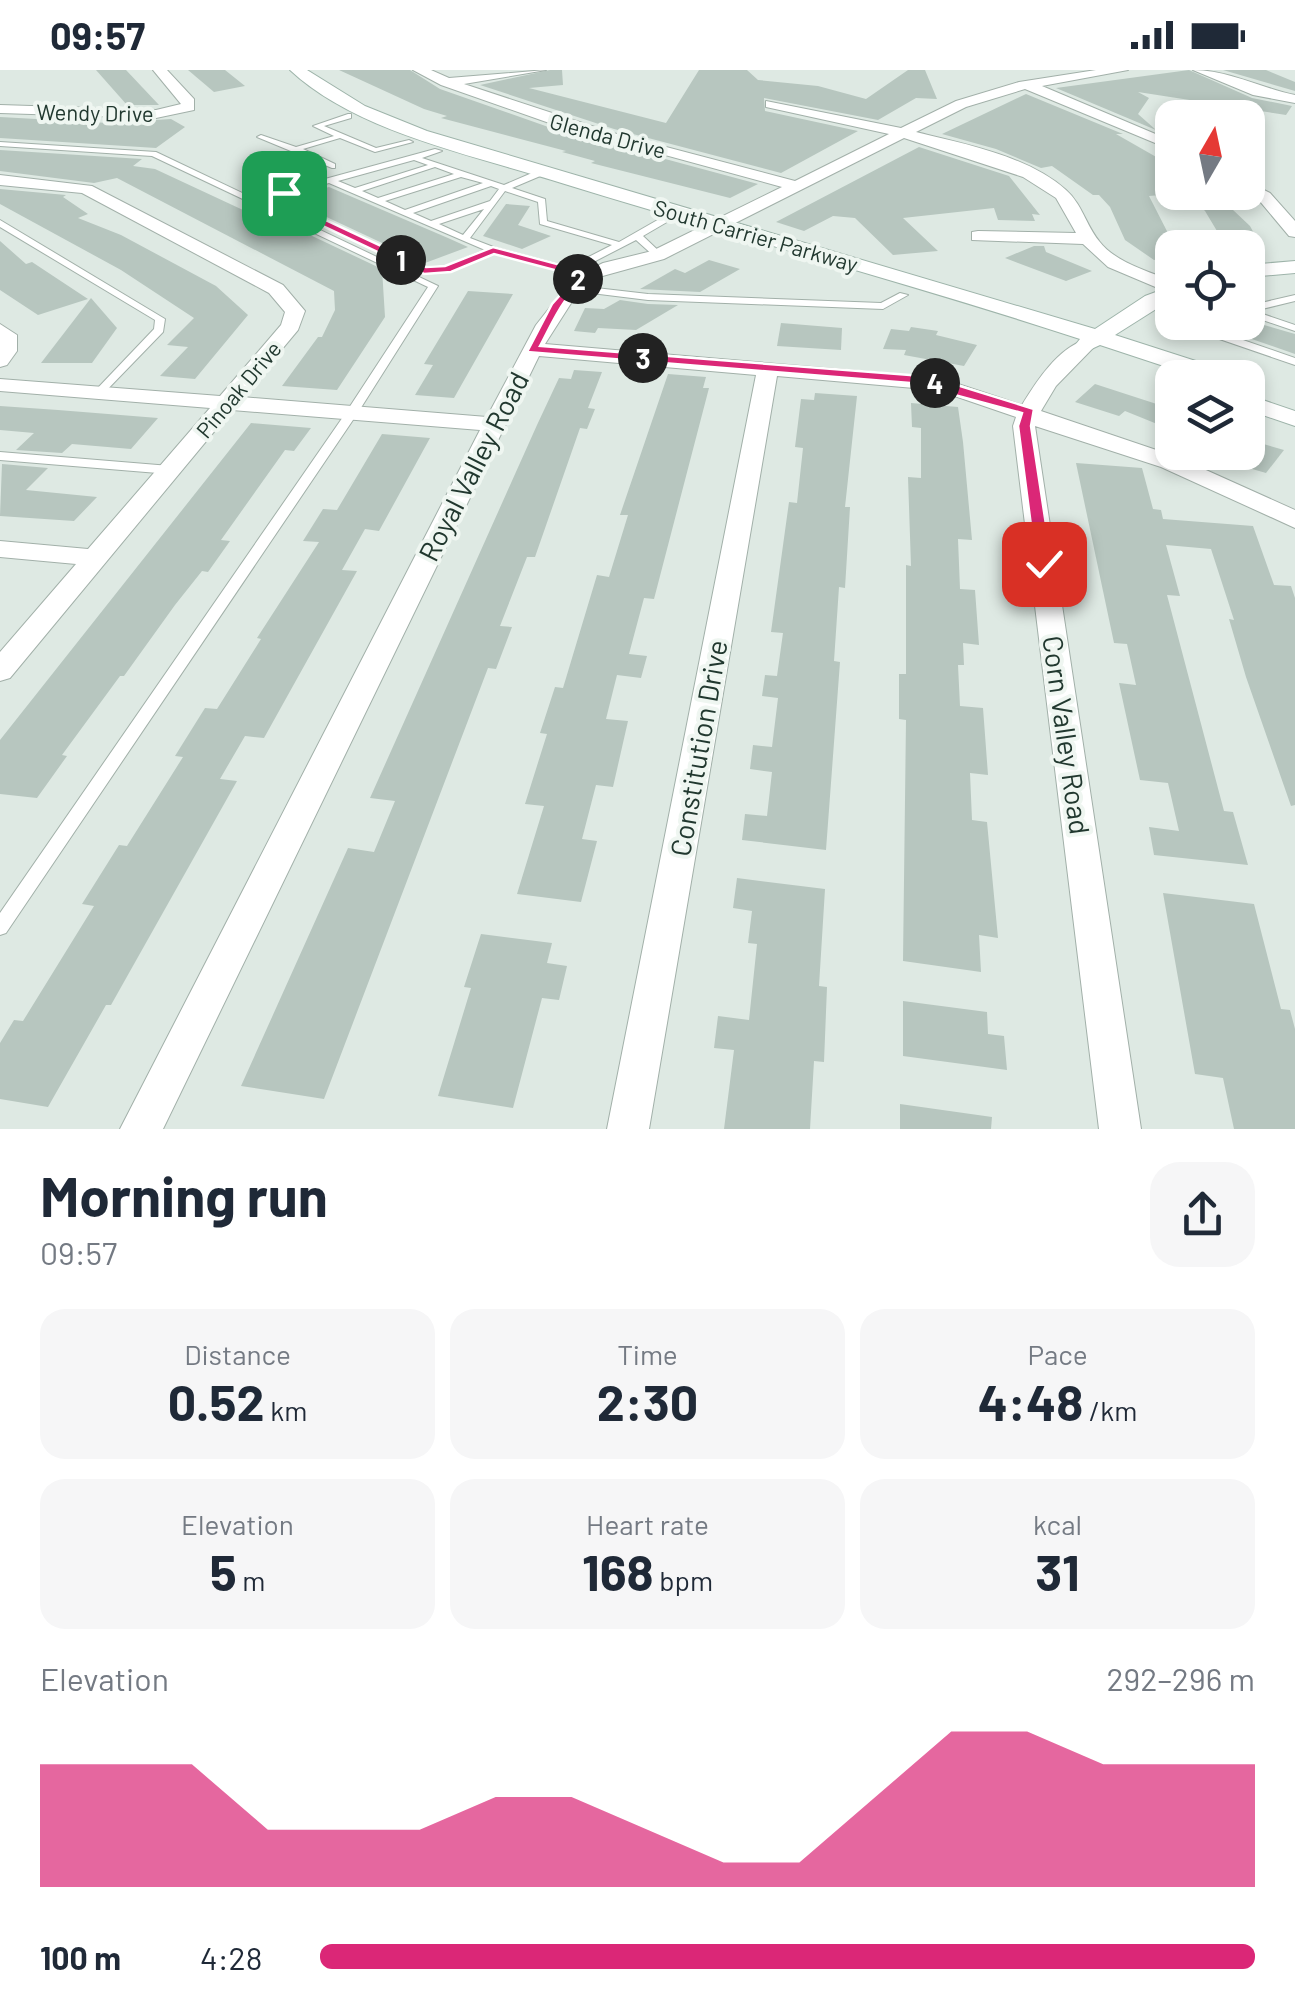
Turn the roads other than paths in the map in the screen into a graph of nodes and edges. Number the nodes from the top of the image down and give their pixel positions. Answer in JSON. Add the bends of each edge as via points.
{"nodes":[{"id":1,"x":160,"y":70,"type":"edge"},
{"id":2,"x":420,"y":70,"type":"edge"},
{"id":3,"x":539,"y":70,"type":"edge"},
{"id":4,"x":1121,"y":70,"type":"edge"},
{"id":5,"x":1200,"y":70,"type":"edge"},
{"id":6,"x":291,"y":75,"type":"edge"},
{"id":7,"x":446,"y":82,"type":"junction"},
{"id":8,"x":1024,"y":84,"type":"junction"},
{"id":9,"x":1295,"y":99,"type":"edge"},
{"id":10,"x":772,"y":104,"type":"dead end"},
{"id":11,"x":0,"y":109,"type":"edge"},
{"id":12,"x":350,"y":113,"type":"junction"},
{"id":13,"x":900,"y":135,"type":"junction"},
{"id":14,"x":340,"y":136,"type":"junction"},
{"id":15,"x":261,"y":137,"type":"dead end"},
{"id":16,"x":1155,"y":138,"type":"edge"},
{"id":17,"x":0,"y":144,"type":"edge"},
{"id":18,"x":296,"y":149,"type":"junction"},
{"id":19,"x":412,"y":150,"type":"junction"},
{"id":20,"x":435,"y":158,"type":"junction"},
{"id":21,"x":332,"y":166,"type":"dead end"},
{"id":22,"x":460,"y":175,"type":"junction"},
{"id":23,"x":533,"y":176,"type":"junction"},
{"id":24,"x":0,"y":180,"type":"edge"},
{"id":25,"x":329,"y":180,"type":"junction"},
{"id":26,"x":489,"y":184,"type":"junction"},
{"id":27,"x":800,"y":187,"type":"junction"},
{"id":28,"x":503,"y":189,"type":"junction"},
{"id":29,"x":354,"y":190,"type":"junction"},
{"id":30,"x":1265,"y":197,"type":"edge"},
{"id":31,"x":378,"y":201,"type":"junction"},
{"id":32,"x":492,"y":202,"type":"junction"},
{"id":33,"x":404,"y":212,"type":"junction"},
{"id":34,"x":664,"y":220,"type":"junction"},
{"id":35,"x":0,"y":222,"type":"edge"},
{"id":36,"x":432,"y":224,"type":"junction"},
{"id":37,"x":711,"y":229,"type":"junction"},
{"id":38,"x":1295,"y":232,"type":"edge"},
{"id":39,"x":978,"y":236,"type":"dead end"},
{"id":40,"x":466,"y":239,"type":"junction"},
{"id":41,"x":1088,"y":239,"type":"junction"},
{"id":42,"x":620,"y":245,"type":"junction"},
{"id":43,"x":647,"y":246,"type":"junction"},
{"id":44,"x":493,"y":250,"type":"junction"},
{"id":45,"x":1295,"y":268,"type":"edge"},
{"id":46,"x":1265,"y":271,"type":"edge"},
{"id":47,"x":576,"y":278,"type":"junction"},
{"id":48,"x":1155,"y":281,"type":"edge"},
{"id":49,"x":903,"y":294,"type":"junction"},
{"id":50,"x":1295,"y":298,"type":"edge"},
{"id":51,"x":1155,"y":300,"type":"edge"},
{"id":52,"x":1265,"y":306,"type":"edge"},
{"id":53,"x":1133,"y":312,"type":"junction"},
{"id":54,"x":1265,"y":317,"type":"edge"},
{"id":55,"x":1295,"y":328,"type":"edge"},
{"id":56,"x":0,"y":330,"type":"edge"},
{"id":57,"x":1091,"y":340,"type":"junction"},
{"id":58,"x":1230,"y":340,"type":"edge"},
{"id":59,"x":532,"y":349,"type":"junction"},
{"id":60,"x":1169,"y":360,"type":"edge"},
{"id":61,"x":0,"y":361,"type":"edge"},
{"id":62,"x":1155,"y":362,"type":"edge"},
{"id":63,"x":1295,"y":362,"type":"edge"},
{"id":64,"x":768,"y":367,"type":"junction"},
{"id":65,"x":0,"y":385,"type":"edge"},
{"id":66,"x":1265,"y":390,"type":"edge"},
{"id":67,"x":98,"y":393,"type":"junction"},
{"id":68,"x":1295,"y":400,"type":"edge"},
{"id":69,"x":226,"y":404,"type":"junction"},
{"id":70,"x":1265,"y":408,"type":"edge"},
{"id":71,"x":1029,"y":412,"type":"junction"},
{"id":72,"x":351,"y":414,"type":"junction"},
{"id":73,"x":1295,"y":418,"type":"edge"},
{"id":74,"x":494,"y":424,"type":"junction"},
{"id":75,"x":0,"y":456,"type":"edge"},
{"id":76,"x":170,"y":470,"type":"junction"},
{"id":77,"x":1295,"y":520,"type":"edge"},
{"id":78,"x":0,"y":549,"type":"edge"},
{"id":79,"x":96,"y":558,"type":"junction"},
{"id":80,"x":4,"y":662,"type":"edge"},
{"id":81,"x":0,"y":928,"type":"edge"},
{"id":82,"x":141,"y":1129,"type":"edge"},
{"id":83,"x":628,"y":1129,"type":"edge"},
{"id":84,"x":1120,"y":1129,"type":"edge"}],
"edges":[{"from":1,"to":11,"type":"street","name":"Wendy Drive","via":[[189,107],[156,114]]},
{"from":2,"to":7,"type":"street","name":"Glenda Drive"},
{"from":3,"to":7,"type":"street"},
{"from":4,"to":8,"type":"street"},
{"from":5,"to":9,"type":"street"},
{"from":6,"to":12,"type":"main road","name":"South Carrier Parkway"},
{"from":7,"to":27,"type":"street","name":"Glenda Drive","via":[[542,117]]},
{"from":8,"to":13,"type":"street","via":[[961,104]]},
{"from":8,"to":16,"type":"street"},
{"from":10,"to":13,"type":"street"},
{"from":12,"to":14,"type":"lane","via":[[317,126]]},
{"from":12,"to":19,"type":"main road","name":"South Carrier Parkway"},
{"from":12,"to":23,"type":"main road","name":"South Carrier Parkway"},
{"from":13,"to":27,"type":"street"},
{"from":13,"to":41,"type":"street","via":[[1027,172],[1078,212]]},
{"from":14,"to":18,"type":"lane"},
{"from":14,"to":19,"type":"lane","via":[[380,151]]},
{"from":15,"to":18,"type":"lane"},
{"from":17,"to":72,"type":"lane","via":[[153,154],[433,286]]},
{"from":18,"to":21,"type":"lane"},
{"from":19,"to":20,"type":"main road","name":"South Carrier Parkway"},
{"from":19,"to":25,"type":"lane"},
{"from":20,"to":22,"type":"lane"},
{"from":20,"to":23,"type":"main road","name":"South Carrier Parkway"},
{"from":20,"to":29,"type":"lane"},
{"from":22,"to":26,"type":"lane"},
{"from":22,"to":31,"type":"lane"},
{"from":23,"to":28,"type":"lane"},
{"from":23,"to":34,"type":"main road","name":"South Carrier Parkway"},
{"from":23,"to":37,"type":"main road","name":"South Carrier Parkway"},
{"from":24,"to":69,"type":"street","name":"Pinoak Drive","via":[[86,189],[276,289],[295,311],[291,326]]},
{"from":25,"to":29,"type":"lane"},
{"from":25,"to":44,"type":"lane","via":[[277,201],[424,270],[447,270]]},
{"from":26,"to":28,"type":"lane"},
{"from":26,"to":33,"type":"lane"},
{"from":27,"to":37,"type":"street"},
{"from":28,"to":32,"type":"lane"},
{"from":28,"to":42,"type":"lane","via":[[542,201],[543,222]]},
{"from":29,"to":31,"type":"lane"},
{"from":30,"to":38,"type":"street"},
{"from":31,"to":33,"type":"lane"},
{"from":32,"to":36,"type":"lane"},
{"from":32,"to":40,"type":"lane"},
{"from":33,"to":36,"type":"lane"},
{"from":34,"to":37,"type":"main road","name":"South Carrier Parkway"},
{"from":34,"to":43,"type":"lane"},
{"from":35,"to":67,"type":"lane","via":[[160,320],[159,330]]},
{"from":36,"to":40,"type":"lane"},
{"from":37,"to":43,"type":"street"},
{"from":37,"to":49,"type":"main road","name":"South Carrier Parkway"},
{"from":37,"to":57,"type":"main road","name":"South Carrier Parkway"},
{"from":39,"to":41,"type":"street"},
{"from":40,"to":44,"type":"lane"},
{"from":41,"to":48,"type":"street","via":[[1101,254]]},
{"from":42,"to":43,"type":"lane"},
{"from":42,"to":47,"type":"lane"},
{"from":43,"to":47,"type":"street"},
{"from":44,"to":47,"type":"lane"},
{"from":45,"to":46,"type":"main road"},
{"from":47,"to":49,"type":"lane","via":[[686,299],[883,306]]},
{"from":47,"to":59,"type":"street","name":"Royal Valley Road"},
{"from":49,"to":57,"type":"main road","name":"South Carrier Parkway"},
{"from":50,"to":52,"type":"lane"},
{"from":51,"to":53,"type":"main road"},
{"from":53,"to":57,"type":"main road"},
{"from":53,"to":60,"type":"main road","via":[[1144,338]]},
{"from":54,"to":55,"type":"lane"},
{"from":56,"to":61,"type":"street","via":[[7,334],[7,351]]},
{"from":57,"to":62,"type":"main road","name":"South Carrier Parkway"},
{"from":57,"to":71,"type":"street","via":[[1054,372]]},
{"from":58,"to":63,"type":"lane"},
{"from":59,"to":64,"type":"street"},
{"from":59,"to":74,"type":"street","name":"Royal Valley Road"},
{"from":64,"to":71,"type":"street","via":[[925,381]]},
{"from":64,"to":83,"type":"street","name":"Constitution Drive"},
{"from":65,"to":67,"type":"street"},
{"from":66,"to":68,"type":"main road"},
{"from":67,"to":69,"type":"street"},
{"from":69,"to":72,"type":"street"},
{"from":69,"to":76,"type":"street","name":"Pinoak Drive"},
{"from":70,"to":73,"type":"main road"},
{"from":71,"to":77,"type":"street","via":[[1169,462]]},
{"from":71,"to":84,"type":"street","name":"Corn Valley Road","via":[[1024,426]]},
{"from":72,"to":74,"type":"street"},
{"from":72,"to":81,"type":"lane"},
{"from":74,"to":82,"type":"street","name":"Royal Valley Road"},
{"from":75,"to":76,"type":"lane"},
{"from":76,"to":79,"type":"street","name":"Pinoak Drive"},
{"from":78,"to":79,"type":"street"},
{"from":79,"to":80,"type":"street","name":"Pinoak Drive"}]}
